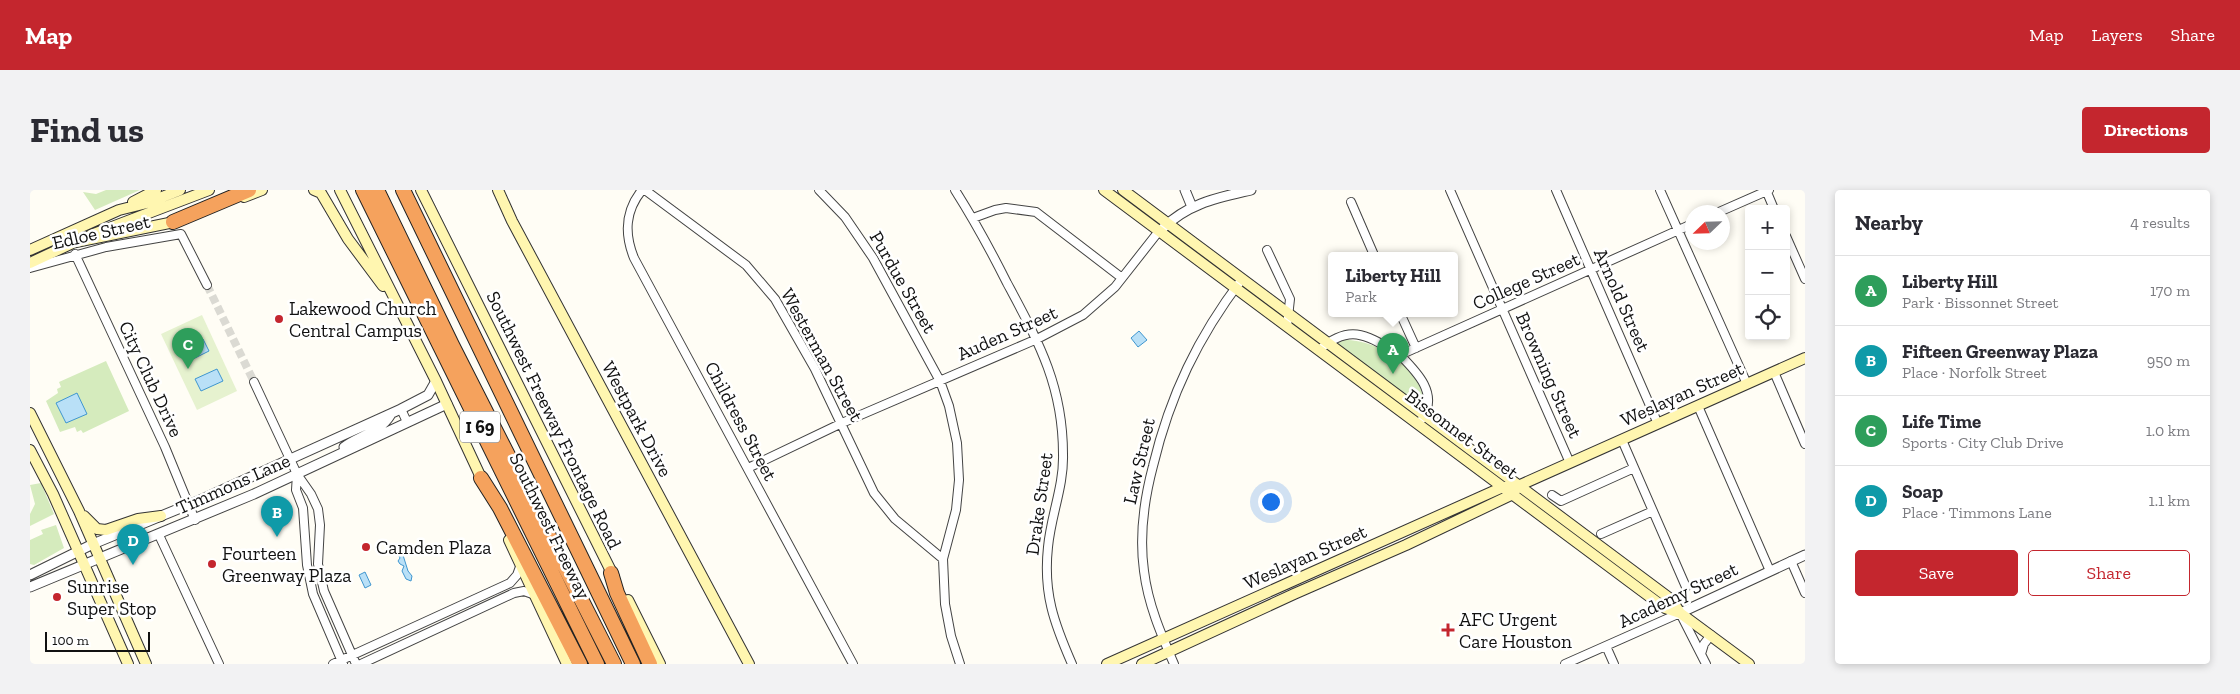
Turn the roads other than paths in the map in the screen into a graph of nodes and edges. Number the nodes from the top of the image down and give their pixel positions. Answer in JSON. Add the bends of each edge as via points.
{"nodes":[{"id":1,"x":156,"y":190,"type":"edge"},
{"id":2,"x":180,"y":190,"type":"edge"},
{"id":3,"x":209,"y":190,"type":"edge"},
{"id":4,"x":249,"y":190,"type":"edge"},
{"id":5,"x":262,"y":190,"type":"edge"},
{"id":6,"x":314,"y":190,"type":"edge"},
{"id":7,"x":340,"y":190,"type":"edge"},
{"id":8,"x":363,"y":190,"type":"edge"},
{"id":9,"x":377,"y":190,"type":"edge"},
{"id":10,"x":382,"y":190,"type":"edge"},
{"id":11,"x":402,"y":190,"type":"edge"},
{"id":12,"x":420,"y":190,"type":"edge"},
{"id":13,"x":498,"y":190,"type":"edge"},
{"id":14,"x":644,"y":190,"type":"edge"},
{"id":15,"x":819,"y":190,"type":"edge"},
{"id":16,"x":955,"y":190,"type":"edge"},
{"id":17,"x":1104,"y":190,"type":"edge"},
{"id":18,"x":1123,"y":190,"type":"edge"},
{"id":19,"x":1185,"y":190,"type":"edge"},
{"id":20,"x":1251,"y":190,"type":"edge"},
{"id":21,"x":1450,"y":190,"type":"edge"},
{"id":22,"x":1556,"y":190,"type":"edge"},
{"id":23,"x":1660,"y":190,"type":"edge"},
{"id":24,"x":1767,"y":190,"type":"edge"},
{"id":25,"x":1351,"y":202,"type":"dead end"},
{"id":26,"x":1773,"y":205,"type":"edge"},
{"id":27,"x":1192,"y":207,"type":"junction"},
{"id":28,"x":1730,"y":207,"type":"edge"},
{"id":29,"x":118,"y":210,"type":"junction"},
{"id":30,"x":974,"y":218,"type":"junction"},
{"id":31,"x":1168,"y":224,"type":"junction"},
{"id":32,"x":177,"y":228,"type":"junction"},
{"id":33,"x":1685,"y":228,"type":"edge"},
{"id":34,"x":1160,"y":231,"type":"junction"},
{"id":35,"x":1678,"y":231,"type":"junction"},
{"id":36,"x":72,"y":243,"type":"junction"},
{"id":37,"x":1790,"y":245,"type":"edge"},
{"id":38,"x":31,"y":250,"type":"edge"},
{"id":39,"x":1267,"y":250,"type":"dead end"},
{"id":40,"x":1373,"y":252,"type":"edge"},
{"id":41,"x":74,"y":254,"type":"junction"},
{"id":42,"x":32,"y":264,"type":"edge"},
{"id":43,"x":1591,"y":269,"type":"junction"},
{"id":44,"x":1122,"y":278,"type":"junction"},
{"id":45,"x":1805,"y":279,"type":"edge"},
{"id":46,"x":1239,"y":284,"type":"junction"},
{"id":47,"x":207,"y":285,"type":"tunnel mouth"},
{"id":48,"x":1503,"y":308,"type":"junction"},
{"id":49,"x":1289,"y":314,"type":"junction"},
{"id":50,"x":404,"y":317,"type":"junction"},
{"id":51,"x":1402,"y":317,"type":"edge"},
{"id":52,"x":1287,"y":326,"type":"junction"},
{"id":53,"x":1037,"y":339,"type":"junction"},
{"id":54,"x":1323,"y":346,"type":"junction"},
{"id":55,"x":1416,"y":348,"type":"junction"},
{"id":56,"x":1400,"y":355,"type":"junction"},
{"id":57,"x":1805,"y":358,"type":"edge"},
{"id":58,"x":1774,"y":372,"type":"junction"},
{"id":59,"x":436,"y":381,"type":"junction"},
{"id":60,"x":940,"y":381,"type":"junction"},
{"id":61,"x":254,"y":382,"type":"tunnel mouth"},
{"id":62,"x":1747,"y":384,"type":"junction"},
{"id":63,"x":447,"y":404,"type":"junction"},
{"id":64,"x":1698,"y":406,"type":"junction"},
{"id":65,"x":401,"y":409,"type":"junction"},
{"id":66,"x":30,"y":413,"type":"edge"},
{"id":67,"x":390,"y":414,"type":"junction"},
{"id":68,"x":1422,"y":419,"type":"junction"},
{"id":69,"x":408,"y":422,"type":"junction"},
{"id":70,"x":842,"y":423,"type":"junction"},
{"id":71,"x":1658,"y":424,"type":"junction"},
{"id":72,"x":1622,"y":440,"type":"junction"},
{"id":73,"x":1805,"y":444,"type":"edge"},
{"id":74,"x":30,"y":450,"type":"edge"},
{"id":75,"x":330,"y":459,"type":"junction"},
{"id":76,"x":290,"y":460,"type":"junction"},
{"id":77,"x":1570,"y":463,"type":"junction"},
{"id":78,"x":748,"y":468,"type":"junction"},
{"id":79,"x":1634,"y":468,"type":"junction"},
{"id":80,"x":297,"y":474,"type":"junction"},
{"id":81,"x":481,"y":478,"type":"junction"},
{"id":82,"x":1502,"y":487,"type":"junction"},
{"id":83,"x":1515,"y":490,"type":"junction"},
{"id":84,"x":1552,"y":495,"type":"dead end"},
{"id":85,"x":190,"y":504,"type":"junction"},
{"id":86,"x":1653,"y":511,"type":"junction"},
{"id":87,"x":79,"y":512,"type":"junction"},
{"id":88,"x":161,"y":516,"type":"junction"},
{"id":89,"x":195,"y":520,"type":"junction"},
{"id":90,"x":1401,"y":533,"type":"junction"},
{"id":91,"x":1601,"y":534,"type":"dead end"},
{"id":92,"x":159,"y":535,"type":"junction"},
{"id":93,"x":93,"y":544,"type":"junction"},
{"id":94,"x":1406,"y":546,"type":"junction"},
{"id":95,"x":78,"y":551,"type":"junction"},
{"id":96,"x":1805,"y":555,"type":"edge"},
{"id":97,"x":100,"y":558,"type":"junction"},
{"id":98,"x":943,"y":559,"type":"junction"},
{"id":99,"x":1791,"y":561,"type":"junction"},
{"id":100,"x":84,"y":564,"type":"junction"},
{"id":101,"x":521,"y":564,"type":"junction"},
{"id":102,"x":567,"y":570,"type":"junction"},
{"id":103,"x":1770,"y":571,"type":"junction"},
{"id":104,"x":611,"y":573,"type":"junction"},
{"id":105,"x":30,"y":575,"type":"edge"},
{"id":106,"x":1290,"y":583,"type":"junction"},
{"id":107,"x":30,"y":587,"type":"edge"},
{"id":108,"x":1686,"y":587,"type":"dead end"},
{"id":109,"x":1805,"y":593,"type":"edge"},
{"id":110,"x":1294,"y":594,"type":"junction"},
{"id":111,"x":535,"y":595,"type":"junction"},
{"id":112,"x":457,"y":607,"type":"junction"},
{"id":113,"x":1680,"y":613,"type":"junction"},
{"id":114,"x":462,"y":617,"type":"junction"},
{"id":115,"x":1710,"y":635,"type":"junction"},
{"id":116,"x":1163,"y":639,"type":"junction"},
{"id":117,"x":1606,"y":646,"type":"junction"},
{"id":118,"x":1169,"y":652,"type":"junction"},
{"id":119,"x":1701,"y":654,"type":"junction"},
{"id":120,"x":352,"y":656,"type":"junction"},
{"id":121,"x":342,"y":662,"type":"edge"},
{"id":122,"x":128,"y":664,"type":"edge"},
{"id":123,"x":146,"y":664,"type":"edge"},
{"id":124,"x":219,"y":664,"type":"edge"},
{"id":125,"x":333,"y":664,"type":"edge"},
{"id":126,"x":356,"y":664,"type":"edge"},
{"id":127,"x":361,"y":664,"type":"edge"},
{"id":128,"x":567,"y":664,"type":"edge"},
{"id":129,"x":580,"y":664,"type":"edge"},
{"id":130,"x":597,"y":664,"type":"edge"},
{"id":131,"x":614,"y":664,"type":"edge"},
{"id":132,"x":633,"y":664,"type":"edge"},
{"id":133,"x":650,"y":664,"type":"edge"},
{"id":134,"x":660,"y":664,"type":"edge"},
{"id":135,"x":749,"y":664,"type":"edge"},
{"id":136,"x":853,"y":664,"type":"edge"},
{"id":137,"x":960,"y":664,"type":"edge"},
{"id":138,"x":1072,"y":664,"type":"edge"},
{"id":139,"x":1107,"y":664,"type":"edge"},
{"id":140,"x":1142,"y":664,"type":"edge"},
{"id":141,"x":1174,"y":664,"type":"edge"},
{"id":142,"x":1565,"y":664,"type":"edge"},
{"id":143,"x":1614,"y":664,"type":"edge"},
{"id":144,"x":1706,"y":664,"type":"edge"},
{"id":145,"x":1749,"y":664,"type":"edge"}],
"edges":[{"from":1,"to":29,"type":"main road"},
{"from":2,"to":29,"type":"main road","name":"Edloe Street"},
{"from":3,"to":36,"type":"main road","name":"Edloe Street"},
{"from":4,"to":32,"type":"highway"},
{"from":5,"to":32,"type":"main road"},
{"from":6,"to":50,"type":"main road","via":[[321,193],[348,239]]},
{"from":7,"to":50,"type":"main road"},
{"from":8,"to":130,"type":"highway","name":"Southwest Freeway","number":"I 69"},
{"from":9,"to":102,"type":"highway"},
{"from":10,"to":102,"type":"highway"},
{"from":11,"to":132,"type":"highway","name":"Southwest Freeway","number":"I 69"},
{"from":12,"to":104,"type":"main road","name":"Southwest Freeway Frontage Road"},
{"from":13,"to":135,"type":"main road","name":"Westpark Drive"},
{"from":14,"to":70,"type":"street","name":"Westerman Street","via":[[746,265],[775,298]]},
{"from":14,"to":78,"type":"street","name":"Childress Street","via":[[634,200],[628,217],[627,236],[631,250]]},
{"from":15,"to":60,"type":"street","name":"Purdue Street","via":[[845,217],[873,258]]},
{"from":16,"to":30,"type":"street","name":"Drake Street"},
{"from":17,"to":34,"type":"main road","name":"Bissonnet Street"},
{"from":18,"to":31,"type":"main road","name":"Bissonnet Street"},
{"from":19,"to":27,"type":"street"},
{"from":20,"to":27,"type":"street","name":"Auden Street"},
{"from":21,"to":48,"type":"street","name":"Browning Street"},
{"from":22,"to":43,"type":"street","name":"Arnold Street"},
{"from":23,"to":35,"type":"street"},
{"from":24,"to":26,"type":"street"},
{"from":24,"to":28,"type":"street"},
{"from":25,"to":40,"type":"street"},
{"from":27,"to":31,"type":"street","name":"Auden Street"},
{"from":29,"to":38,"type":"main road","name":"Edloe Street"},
{"from":30,"to":44,"type":"street","via":[[1006,208],[1036,212]]},
{"from":30,"to":53,"type":"street","name":"Drake Street"},
{"from":31,"to":34,"type":"street","name":"Auden Street"},
{"from":31,"to":46,"type":"main road","name":"Bissonnet Street"},
{"from":32,"to":36,"type":"main road"},
{"from":32,"to":41,"type":"street","name":"Edloe Street"},
{"from":32,"to":47,"type":"street"},
{"from":33,"to":35,"type":"street","name":"College Street"},
{"from":34,"to":44,"type":"street","name":"Auden Street"},
{"from":34,"to":46,"type":"main road","name":"Bissonnet Street"},
{"from":35,"to":43,"type":"street","name":"College Street"},
{"from":35,"to":62,"type":"street"},
{"from":36,"to":42,"type":"main road","name":"Edloe Street"},
{"from":37,"to":45,"type":"street"},
{"from":38,"to":42,"type":"main road"},
{"from":39,"to":49,"type":"street","via":[[1290,299]]},
{"from":41,"to":42,"type":"street","name":"Edloe Street"},
{"from":41,"to":85,"type":"street","name":"City Club Drive"},
{"from":43,"to":48,"type":"street","name":"College Street"},
{"from":43,"to":71,"type":"street","name":"Arnold Street"},
{"from":44,"to":53,"type":"street","name":"Auden Street","via":[[1083,316]]},
{"from":46,"to":49,"type":"main road","name":"Bissonnet Street"},
{"from":46,"to":52,"type":"main road","name":"Bissonnet Street"},
{"from":46,"to":116,"type":"street","name":"Law Street","via":[[1204,333],[1181,378],[1166,416],[1149,480],[1142,538],[1144,570],[1152,611]]},
{"from":48,"to":55,"type":"street","name":"College Street"},
{"from":48,"to":77,"type":"street","name":"Browning Street"},
{"from":49,"to":52,"type":"street"},
{"from":49,"to":54,"type":"main road","name":"Bissonnet Street"},
{"from":50,"to":59,"type":"main road"},
{"from":51,"to":55,"type":"street"},
{"from":52,"to":54,"type":"main road","name":"Bissonnet Street"},
{"from":53,"to":60,"type":"street","name":"Auden Street"},
{"from":53,"to":138,"type":"street","name":"Drake Street","via":[[1050,368],[1058,401],[1063,454],[1060,491],[1048,546],[1048,600],[1055,626]]},
{"from":54,"to":56,"type":"street","via":[[1340,335],[1360,334]]},
{"from":54,"to":68,"type":"main road","name":"Bissonnet Street"},
{"from":55,"to":56,"type":"street","name":"College Street"},
{"from":56,"to":68,"type":"street","via":[[1418,373],[1426,388],[1429,401]]},
{"from":57,"to":58,"type":"main road","name":"Weslayan Street"},
{"from":58,"to":62,"type":"main road","name":"Weslayan Street"},
{"from":58,"to":73,"type":"street"},
{"from":59,"to":63,"type":"main road"},
{"from":59,"to":65,"type":"street","name":"Timmons Lane","via":[[428,396]]},
{"from":60,"to":70,"type":"street","name":"Auden Street"},
{"from":60,"to":98,"type":"street","name":"Purdue Street","via":[[957,443],[959,480],[956,510]]},
{"from":61,"to":76,"type":"street"},
{"from":62,"to":64,"type":"main road","name":"Weslayan Street"},
{"from":63,"to":69,"type":"street","name":"Timmons Lane"},
{"from":63,"to":81,"type":"main road"},
{"from":64,"to":71,"type":"main road","name":"Weslayan Street"},
{"from":64,"to":103,"type":"street"},
{"from":65,"to":67,"type":"street","name":"Timmons Lane"},
{"from":65,"to":69,"type":"street"},
{"from":66,"to":87,"type":"main road"},
{"from":67,"to":75,"type":"street","via":[[376,431],[355,440]]},
{"from":67,"to":76,"type":"street","name":"Timmons Lane"},
{"from":68,"to":82,"type":"main road","name":"Bissonnet Street"},
{"from":68,"to":83,"type":"main road","name":"Bissonnet Street"},
{"from":69,"to":75,"type":"street","name":"Timmons Lane"},
{"from":70,"to":78,"type":"street","name":"Auden Street"},
{"from":70,"to":98,"type":"street","name":"Westerman Street","via":[[874,493],[895,519]]},
{"from":71,"to":72,"type":"main road","name":"Weslayan Street"},
{"from":72,"to":77,"type":"main road","name":"Weslayan Street"},
{"from":72,"to":79,"type":"street"},
{"from":74,"to":95,"type":"main road"},
{"from":75,"to":80,"type":"street","name":"Timmons Lane"},
{"from":76,"to":80,"type":"street"},
{"from":76,"to":85,"type":"street","name":"Timmons Lane"},
{"from":77,"to":83,"type":"main road","name":"Weslayan Street"},
{"from":78,"to":136,"type":"street","name":"Childress Street"},
{"from":79,"to":84,"type":"street","via":[[1561,501]]},
{"from":79,"to":86,"type":"street"},
{"from":80,"to":89,"type":"street","name":"Timmons Lane"},
{"from":80,"to":120,"type":"street","via":[[312,494],[318,509],[318,564],[324,591]]},
{"from":80,"to":121,"type":"street","via":[[296,490],[303,508],[307,565],[313,594]]},
{"from":81,"to":101,"type":"main road"},
{"from":81,"to":129,"type":"highway","via":[[500,508]]},
{"from":82,"to":83,"type":"main road","name":"Weslayan Street"},
{"from":82,"to":90,"type":"main road","name":"Weslayan Street"},
{"from":83,"to":94,"type":"main road","name":"Weslayan Street"},
{"from":83,"to":113,"type":"main road","name":"Bissonnet Street","via":[[1672,600]]},
{"from":85,"to":88,"type":"street","name":"Timmons Lane"},
{"from":85,"to":89,"type":"street","name":"City Club Drive"},
{"from":86,"to":91,"type":"street"},
{"from":86,"to":108,"type":"street"},
{"from":87,"to":88,"type":"main road","via":[[98,528],[106,530],[138,519]]},
{"from":87,"to":93,"type":"main road"},
{"from":88,"to":93,"type":"street","name":"Timmons Lane"},
{"from":89,"to":92,"type":"street","name":"Timmons Lane"},
{"from":90,"to":94,"type":"main road"},
{"from":90,"to":106,"type":"main road","name":"Weslayan Street"},
{"from":92,"to":97,"type":"street","name":"Timmons Lane"},
{"from":92,"to":124,"type":"street"},
{"from":93,"to":95,"type":"street","name":"Timmons Lane"},
{"from":93,"to":97,"type":"main road"},
{"from":94,"to":110,"type":"main road","name":"Weslayan Street"},
{"from":95,"to":100,"type":"main road"},
{"from":95,"to":105,"type":"street","name":"Timmons Lane"},
{"from":96,"to":99,"type":"street","name":"Academy Street"},
{"from":97,"to":100,"type":"street","name":"Timmons Lane"},
{"from":97,"to":123,"type":"main road"},
{"from":98,"to":137,"type":"street","name":"Purdue Street","via":[[948,620]]},
{"from":99,"to":103,"type":"street","name":"Academy Street"},
{"from":99,"to":109,"type":"street"},
{"from":100,"to":107,"type":"street","name":"Timmons Lane"},
{"from":100,"to":122,"type":"main road"},
{"from":101,"to":111,"type":"main road"},
{"from":101,"to":112,"type":"street","via":[[510,583]]},
{"from":102,"to":131,"type":"highway"},
{"from":103,"to":113,"type":"street","name":"Academy Street"},
{"from":104,"to":133,"type":"highway","via":[[616,593]]},
{"from":104,"to":134,"type":"main road","name":"Southwest Freeway Frontage Road"},
{"from":106,"to":110,"type":"main road"},
{"from":106,"to":116,"type":"main road","name":"Weslayan Street"},
{"from":110,"to":118,"type":"main road","name":"Weslayan Street"},
{"from":111,"to":114,"type":"street","via":[[524,591],[514,593]]},
{"from":111,"to":128,"type":"main road"},
{"from":112,"to":114,"type":"street"},
{"from":112,"to":120,"type":"street"},
{"from":113,"to":115,"type":"main road","name":"Bissonnet Street"},
{"from":113,"to":117,"type":"street","name":"Academy Street"},
{"from":113,"to":119,"type":"street"},
{"from":114,"to":127,"type":"street"},
{"from":115,"to":119,"type":"street"},
{"from":115,"to":145,"type":"main road","name":"Bissonnet Street"},
{"from":116,"to":118,"type":"street","name":"Law Street"},
{"from":116,"to":139,"type":"main road","name":"Weslayan Street"},
{"from":117,"to":142,"type":"street","name":"Academy Street"},
{"from":117,"to":143,"type":"street"},
{"from":118,"to":140,"type":"main road","name":"Weslayan Street"},
{"from":118,"to":141,"type":"street","name":"Law Street"},
{"from":119,"to":144,"type":"street"},
{"from":120,"to":121,"type":"street"},
{"from":120,"to":126,"type":"street"},
{"from":121,"to":125,"type":"street"}]}
